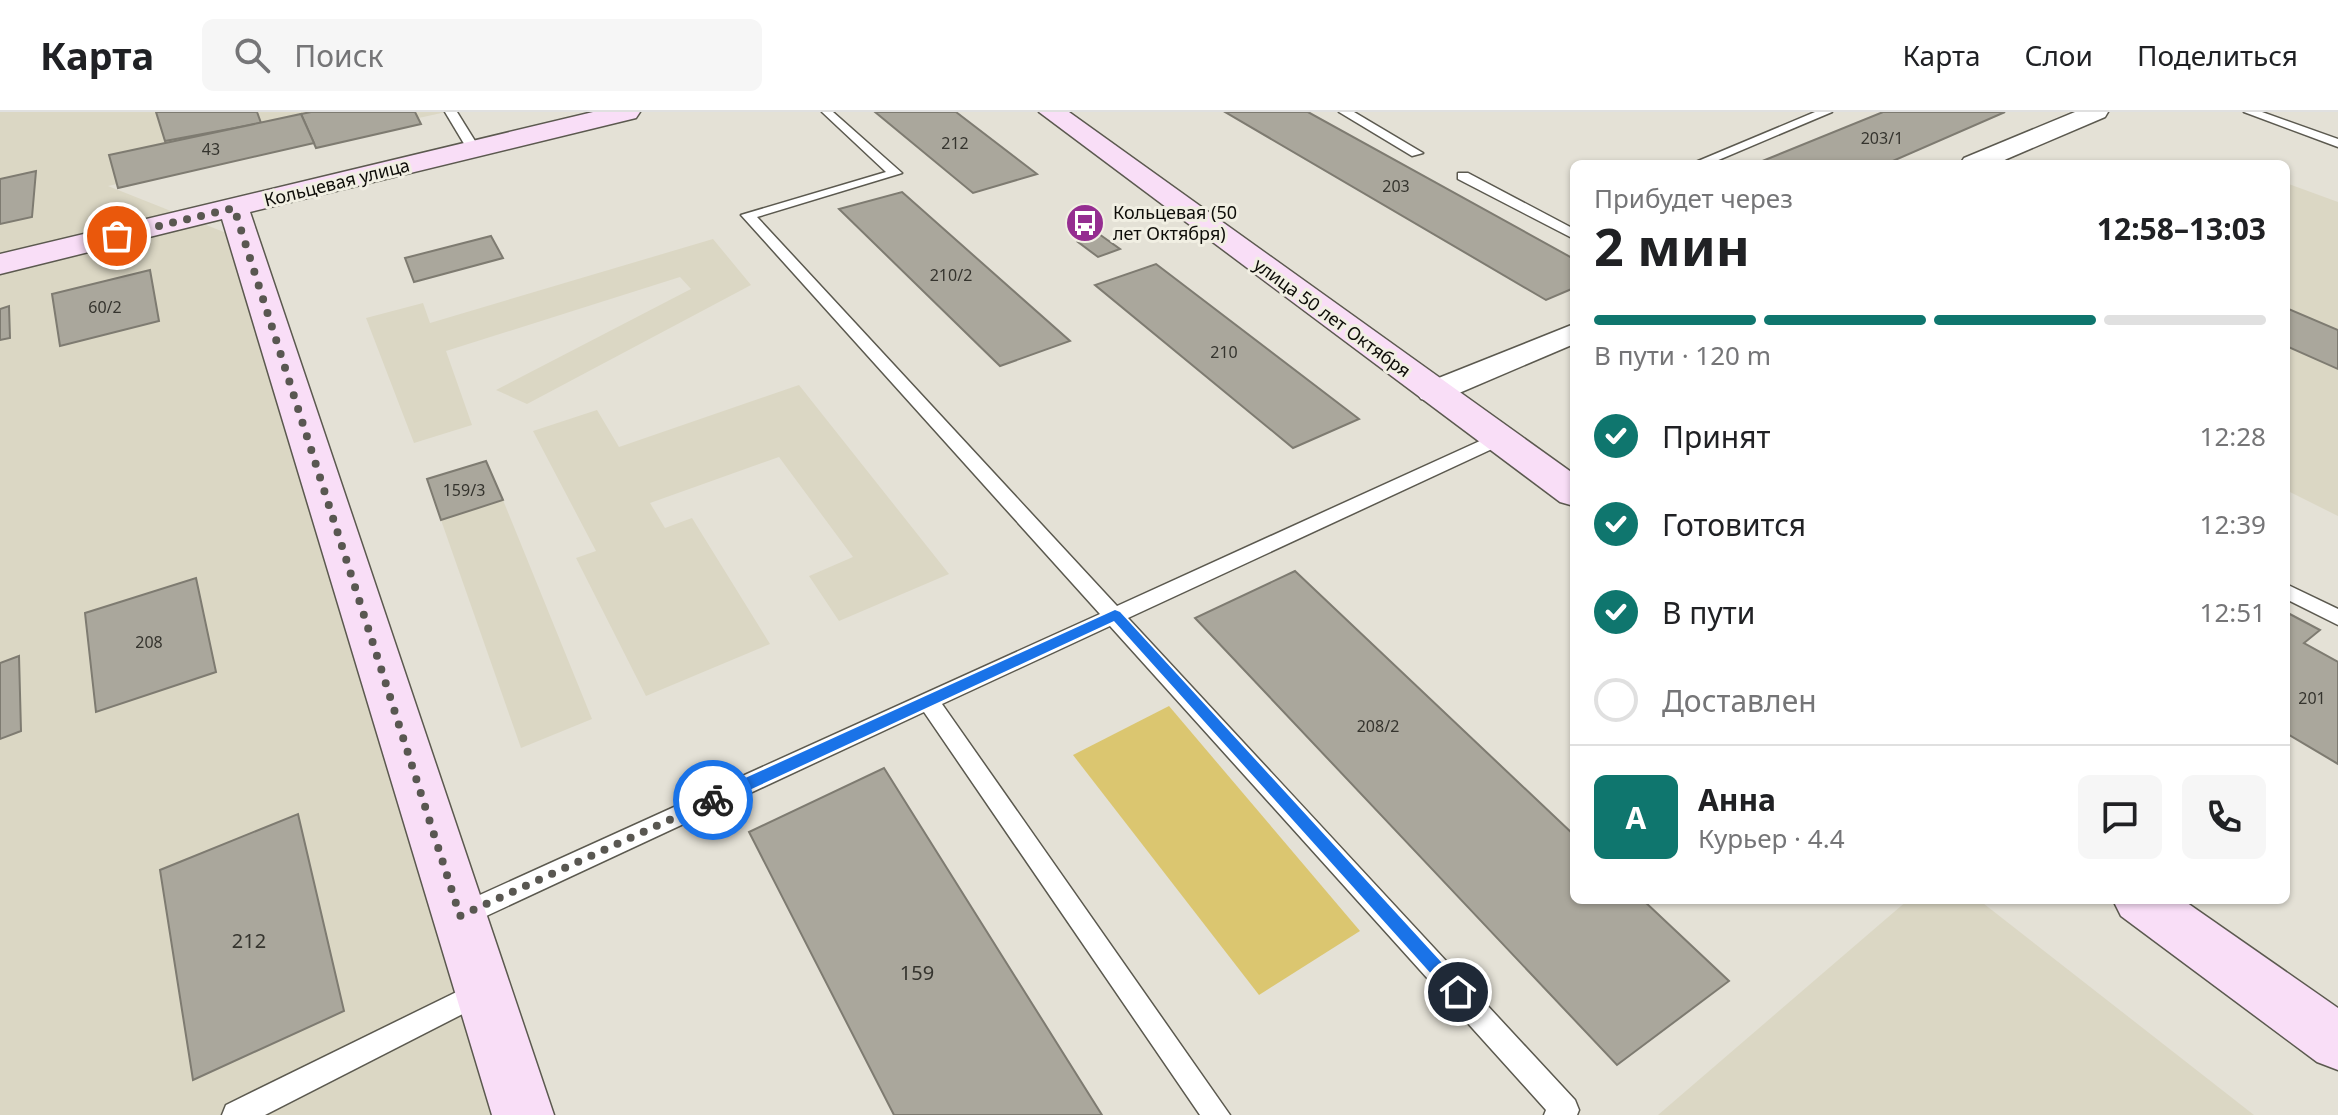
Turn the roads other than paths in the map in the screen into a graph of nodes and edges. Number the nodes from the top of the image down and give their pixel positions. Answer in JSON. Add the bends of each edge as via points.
{"nodes":[{"id":1,"x":451,"y":112,"type":"edge"},
{"id":2,"x":627,"y":112,"type":"edge"},
{"id":3,"x":1052,"y":112,"type":"edge"},
{"id":4,"x":1345,"y":112,"type":"edge"},
{"id":5,"x":1826,"y":112,"type":"edge"},
{"id":6,"x":2096,"y":112,"type":"edge"},
{"id":7,"x":2250,"y":112,"type":"edge"},
{"id":8,"x":827,"y":113,"type":"edge"},
{"id":9,"x":2338,"y":143,"type":"edge"},
{"id":10,"x":474,"y":149,"type":"junction"},
{"id":11,"x":1417,"y":153,"type":"dead end"},
{"id":12,"x":1708,"y":160,"type":"edge"},
{"id":13,"x":1994,"y":160,"type":"edge"},
{"id":14,"x":1463,"y":176,"type":"dead end"},
{"id":15,"x":234,"y":208,"type":"junction"},
{"id":16,"x":1570,"y":217,"type":"edge"},
{"id":17,"x":1552,"y":224,"type":"junction"},
{"id":18,"x":1570,"y":233,"type":"edge"},
{"id":19,"x":0,"y":264,"type":"edge"},
{"id":20,"x":1570,"y":335,"type":"edge"},
{"id":21,"x":1433,"y":392,"type":"junction"},
{"id":22,"x":1499,"y":439,"type":"junction"},
{"id":23,"x":1570,"y":490,"type":"edge"},
{"id":24,"x":2290,"y":593,"type":"edge"},
{"id":25,"x":1115,"y":615,"type":"junction"},
{"id":26,"x":2338,"y":618,"type":"edge"},
{"id":27,"x":928,"y":701,"type":"junction"},
{"id":28,"x":2146,"y":904,"type":"edge"},
{"id":29,"x":460,"y":916,"type":"junction"},
{"id":30,"x":484,"y":991,"type":"junction"},
{"id":31,"x":2338,"y":1042,"type":"edge"},
{"id":32,"x":236,"y":1115,"type":"edge"},
{"id":33,"x":523,"y":1115,"type":"edge"},
{"id":34,"x":1216,"y":1115,"type":"edge"},
{"id":35,"x":1558,"y":1115,"type":"edge"}],
"edges":[{"from":1,"to":10,"type":"lane"},
{"from":2,"to":10,"type":"street","name":"Кольцевая улица"},
{"from":3,"to":21,"type":"street","name":"улица 50 лет Октября"},
{"from":4,"to":11,"type":"lane"},
{"from":5,"to":12,"type":"lane"},
{"from":6,"to":13,"type":"street"},
{"from":7,"to":9,"type":"lane"},
{"from":8,"to":25,"type":"lane","via":[[895,173],[748,215]]},
{"from":10,"to":15,"type":"street","name":"Кольцевая улица"},
{"from":14,"to":17,"type":"lane"},
{"from":15,"to":19,"type":"street","name":"Кольцевая улица"},
{"from":15,"to":29,"type":"street"},
{"from":16,"to":17,"type":"lane"},
{"from":17,"to":18,"type":"lane"},
{"from":20,"to":21,"type":"street"},
{"from":21,"to":22,"type":"street","name":"улица 50 лет Октября"},
{"from":22,"to":23,"type":"street","name":"улица 50 лет Октября"},
{"from":22,"to":25,"type":"lane"},
{"from":24,"to":26,"type":"lane"},
{"from":25,"to":27,"type":"lane"},
{"from":25,"to":35,"type":"lane","via":[[1565,1110]]},
{"from":27,"to":29,"type":"lane"},
{"from":27,"to":34,"type":"lane"},
{"from":28,"to":31,"type":"street"},
{"from":29,"to":30,"type":"street"},
{"from":30,"to":32,"type":"lane"},
{"from":30,"to":33,"type":"street"}]}
